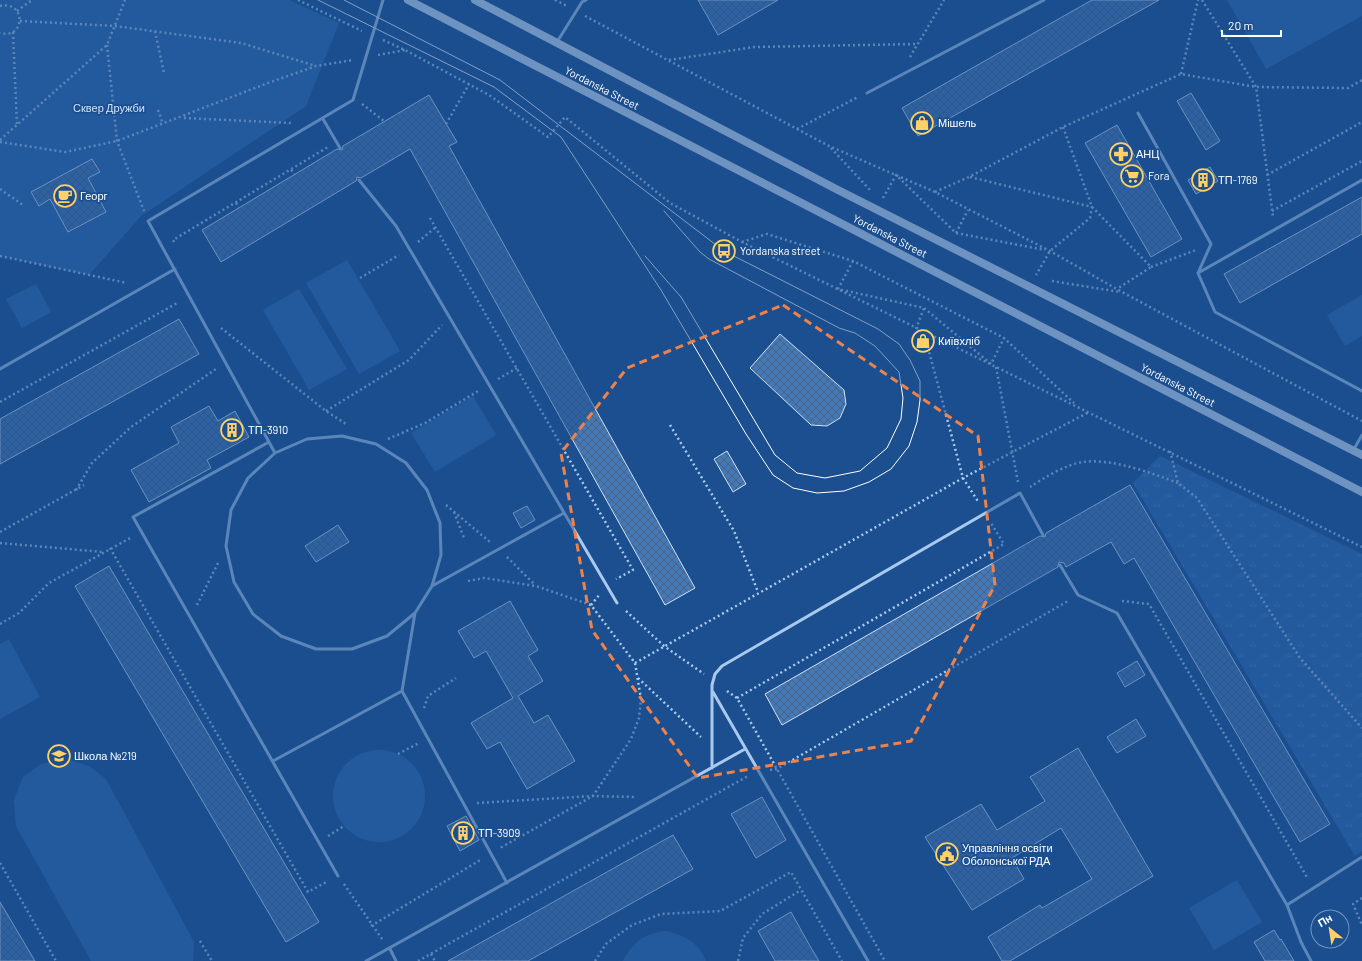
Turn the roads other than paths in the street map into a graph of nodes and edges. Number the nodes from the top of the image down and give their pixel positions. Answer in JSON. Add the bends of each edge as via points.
{"nodes":[{"id":1,"x":383,"y":0,"type":"edge"},
{"id":2,"x":408,"y":0,"type":"edge"},
{"id":3,"x":475,"y":0,"type":"edge"},
{"id":4,"x":586,"y":0,"type":"edge"},
{"id":5,"x":1044,"y":0,"type":"edge"},
{"id":6,"x":557,"y":42,"type":"junction"},
{"id":7,"x":867,"y":93,"type":"road end"},
{"id":8,"x":1138,"y":113,"type":"dead end"},
{"id":9,"x":323,"y":119,"type":"junction"},
{"id":10,"x":340,"y":148,"type":"dead end"},
{"id":11,"x":359,"y":180,"type":"dead end"},
{"id":12,"x":1362,"y":180,"type":"edge"},
{"id":13,"x":175,"y":269,"type":"junction"},
{"id":14,"x":1198,"y":273,"type":"junction"},
{"id":15,"x":0,"y":369,"type":"edge"},
{"id":16,"x":1362,"y":391,"type":"edge"},
{"id":17,"x":1362,"y":435,"type":"edge"},
{"id":18,"x":269,"y":442,"type":"junction"},
{"id":19,"x":1353,"y":450,"type":"junction"},
{"id":20,"x":275,"y":453,"type":"junction"},
{"id":21,"x":1362,"y":455,"type":"edge"},
{"id":22,"x":1362,"y":492,"type":"edge"},
{"id":23,"x":564,"y":513,"type":"junction"},
{"id":24,"x":1043,"y":535,"type":"dead end"},
{"id":25,"x":1060,"y":565,"type":"dead end"},
{"id":26,"x":432,"y":586,"type":"junction"},
{"id":27,"x":617,"y":602,"type":"road end"},
{"id":28,"x":415,"y":613,"type":"junction"},
{"id":29,"x":402,"y":691,"type":"junction"},
{"id":30,"x":712,"y":691,"type":"junction"},
{"id":31,"x":745,"y":749,"type":"junction"},
{"id":32,"x":273,"y":762,"type":"junction"},
{"id":33,"x":712,"y":768,"type":"junction"},
{"id":34,"x":1362,"y":856,"type":"edge"},
{"id":35,"x":338,"y":876,"type":"road end"},
{"id":36,"x":507,"y":883,"type":"junction"},
{"id":37,"x":1287,"y":905,"type":"junction"},
{"id":38,"x":390,"y":949,"type":"junction"},
{"id":39,"x":366,"y":961,"type":"edge"},
{"id":40,"x":396,"y":961,"type":"edge"},
{"id":41,"x":868,"y":961,"type":"edge"},
{"id":42,"x":1311,"y":961,"type":"edge"}],
"edges":[{"from":1,"to":9,"type":"lane","via":[[353,100]]},
{"from":2,"to":22,"type":"main road","name":"Yordanska Street"},
{"from":3,"to":6,"type":"main road","name":"Yordanska Street"},
{"from":4,"to":6,"type":"lane","via":[[582,2]]},
{"from":5,"to":7,"type":"lane"},
{"from":6,"to":19,"type":"main road","name":"Yordanska Street","via":[[838,190]]},
{"from":8,"to":14,"type":"lane","via":[[1211,244]]},
{"from":9,"to":10,"type":"lane"},
{"from":9,"to":13,"type":"lane","via":[[148,221]]},
{"from":11,"to":23,"type":"lane","via":[[396,226]]},
{"from":12,"to":14,"type":"lane"},
{"from":13,"to":15,"type":"lane"},
{"from":13,"to":18,"type":"lane"},
{"from":14,"to":16,"type":"lane","via":[[1215,312]]},
{"from":17,"to":19,"type":"lane"},
{"from":18,"to":20,"type":"lane"},
{"from":18,"to":32,"type":"lane","via":[[133,517]]},
{"from":19,"to":21,"type":"main road","name":"Yordanska Street"},
{"from":20,"to":26,"type":"lane","via":[[307,439],[342,436],[376,444],[406,463],[428,490],[440,523],[441,555]]},
{"from":20,"to":28,"type":"lane","via":[[248,478],[231,510],[226,546],[234,582],[253,614],[281,636],[316,649],[352,649],[387,636]]},
{"from":23,"to":26,"type":"lane"},
{"from":23,"to":27,"type":"lane"},
{"from":24,"to":30,"type":"lane","via":[[1020,493],[722,666],[714,674]]},
{"from":25,"to":37,"type":"lane","via":[[1078,595],[1117,614]]},
{"from":26,"to":28,"type":"lane"},
{"from":28,"to":29,"type":"lane"},
{"from":29,"to":32,"type":"lane"},
{"from":29,"to":36,"type":"lane"},
{"from":30,"to":31,"type":"lane"},
{"from":30,"to":33,"type":"lane"},
{"from":31,"to":33,"type":"lane"},
{"from":31,"to":41,"type":"lane"},
{"from":32,"to":35,"type":"lane"},
{"from":33,"to":36,"type":"lane"},
{"from":34,"to":37,"type":"lane"},
{"from":36,"to":38,"type":"lane"},
{"from":37,"to":42,"type":"lane"},
{"from":38,"to":39,"type":"lane"},
{"from":38,"to":40,"type":"lane"}]}
